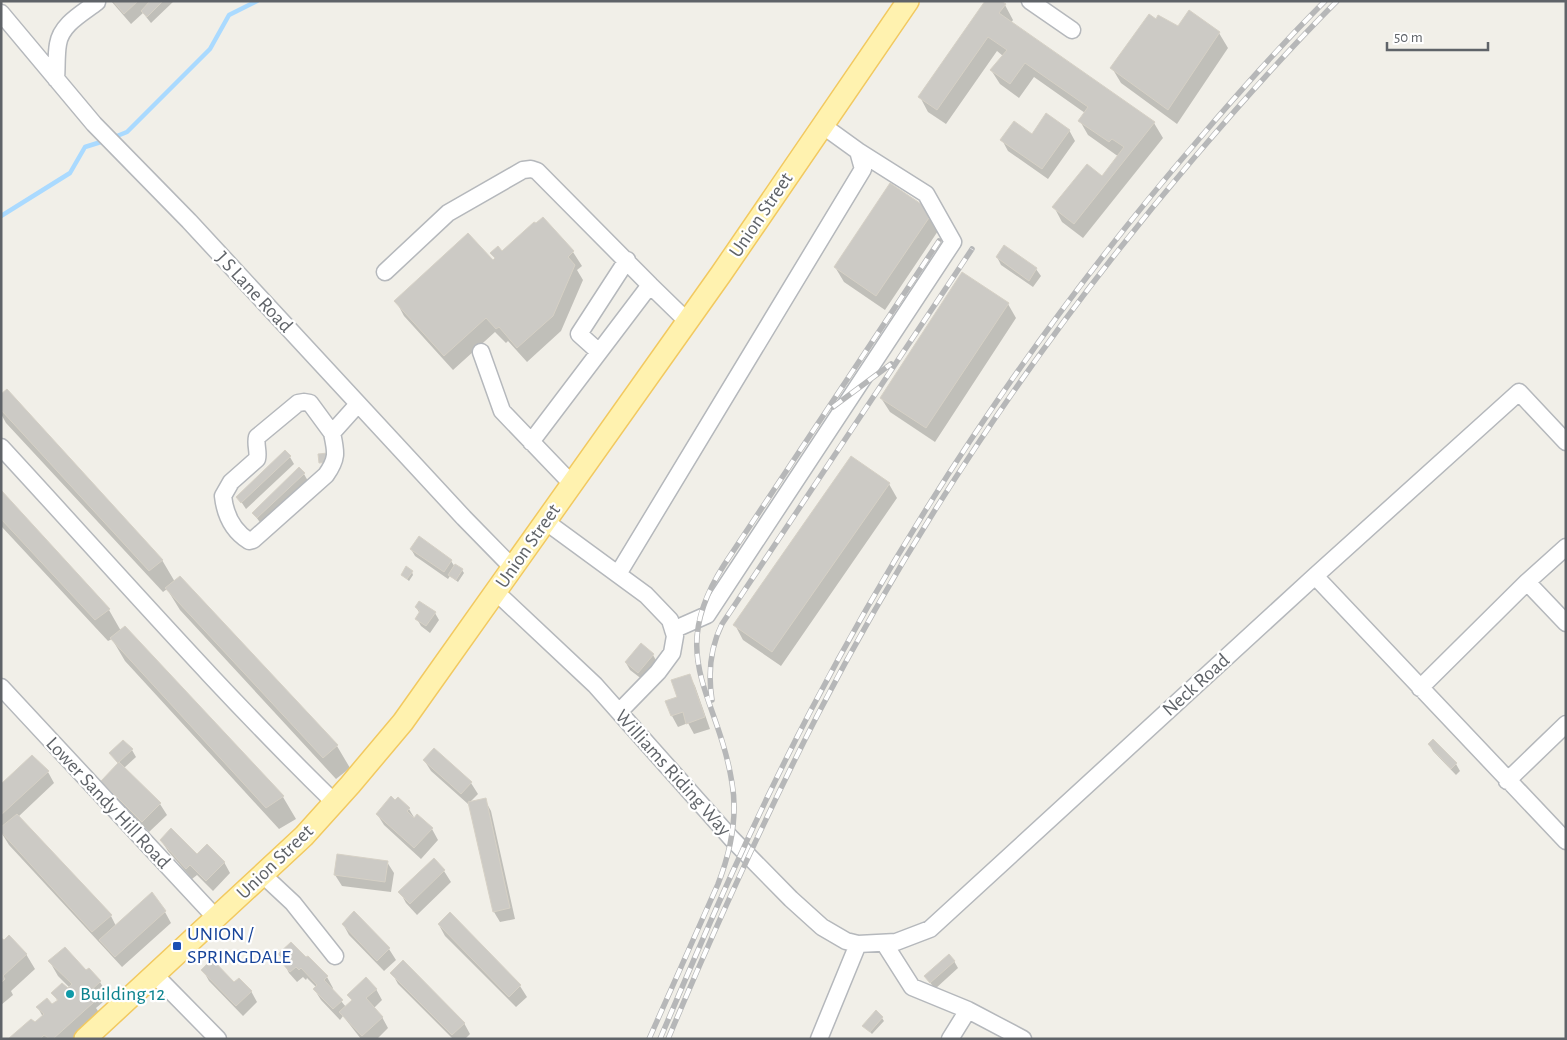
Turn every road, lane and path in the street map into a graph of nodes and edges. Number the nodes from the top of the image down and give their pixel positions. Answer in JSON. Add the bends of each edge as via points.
{"nodes":[{"id":1,"x":78,"y":1,"type":"edge"},
{"id":2,"x":908,"y":1,"type":"edge"},
{"id":3,"x":1030,"y":1,"type":"edge"},
{"id":4,"x":97,"y":2,"type":"edge"},
{"id":5,"x":1,"y":13,"type":"edge"},
{"id":6,"x":73,"y":20,"type":"junction"},
{"id":7,"x":1072,"y":30,"type":"dead end"},
{"id":8,"x":56,"y":79,"type":"junction"},
{"id":9,"x":822,"y":125,"type":"junction"},
{"id":10,"x":858,"y":151,"type":"junction"},
{"id":11,"x":627,"y":260,"type":"junction"},
{"id":12,"x":385,"y":272,"type":"dead end"},
{"id":13,"x":650,"y":285,"type":"junction"},
{"id":14,"x":687,"y":321,"type":"junction"},
{"id":15,"x":481,"y":352,"type":"dead end"},
{"id":16,"x":600,"y":352,"type":"junction"},
{"id":17,"x":358,"y":404,"type":"junction"},
{"id":18,"x":332,"y":433,"type":"junction"},
{"id":19,"x":531,"y":442,"type":"junction"},
{"id":20,"x":1566,"y":442,"type":"edge"},
{"id":21,"x":1,"y":447,"type":"edge"},
{"id":22,"x":572,"y":484,"type":"junction"},
{"id":23,"x":546,"y":521,"type":"junction"},
{"id":24,"x":1566,"y":547,"type":"edge"},
{"id":25,"x":512,"y":567,"type":"junction"},
{"id":26,"x":618,"y":574,"type":"junction"},
{"id":27,"x":1315,"y":576,"type":"junction"},
{"id":28,"x":1528,"y":582,"type":"junction"},
{"id":29,"x":496,"y":592,"type":"junction"},
{"id":30,"x":1566,"y":623,"type":"edge"},
{"id":31,"x":673,"y":630,"type":"junction"},
{"id":32,"x":1,"y":687,"type":"edge"},
{"id":33,"x":1420,"y":688,"type":"junction"},
{"id":34,"x":619,"y":712,"type":"junction"},
{"id":35,"x":1566,"y":724,"type":"edge"},
{"id":36,"x":1507,"y":781,"type":"junction"},
{"id":37,"x":334,"y":802,"type":"junction"},
{"id":38,"x":1566,"y":841,"type":"edge"},
{"id":39,"x":263,"y":875,"type":"junction"},
{"id":40,"x":216,"y":918,"type":"junction"},
{"id":41,"x":884,"y":943,"type":"junction"},
{"id":42,"x":858,"y":944,"type":"junction"},
{"id":43,"x":335,"y":956,"type":"dead end"},
{"id":44,"x":155,"y":975,"type":"junction"},
{"id":45,"x":968,"y":1010,"type":"junction"},
{"id":46,"x":85,"y":1039,"type":"edge"},
{"id":47,"x":218,"y":1039,"type":"edge"},
{"id":48,"x":819,"y":1039,"type":"edge"},
{"id":49,"x":950,"y":1039,"type":"edge"},
{"id":50,"x":1023,"y":1039,"type":"edge"}],
"edges":[{"from":1,"to":6,"type":"street"},
{"from":2,"to":9,"type":"main road","name":"Union Street"},
{"from":3,"to":7,"type":"street"},
{"from":4,"to":6,"type":"street"},
{"from":5,"to":8,"type":"street","name":"J S Lane Road"},
{"from":6,"to":8,"type":"street","via":[[58,42]]},
{"from":8,"to":17,"type":"street","name":"J S Lane Road"},
{"from":9,"to":10,"type":"street"},
{"from":9,"to":14,"type":"main road","name":"Union Street"},
{"from":10,"to":26,"type":"street","via":[[863,170]]},
{"from":10,"to":31,"type":"street","via":[[926,194],[953,242],[707,615]]},
{"from":11,"to":12,"type":"street","via":[[538,171],[531,169],[523,170],[448,213]]},
{"from":11,"to":13,"type":"street"},
{"from":11,"to":16,"type":"street","via":[[579,334]]},
{"from":13,"to":14,"type":"street"},
{"from":13,"to":16,"type":"street"},
{"from":14,"to":22,"type":"main road","name":"Union Street"},
{"from":15,"to":19,"type":"street","via":[[502,411]]},
{"from":16,"to":19,"type":"street"},
{"from":17,"to":18,"type":"street"},
{"from":17,"to":25,"type":"street","name":"J S Lane Road"},
{"from":18,"to":18,"type":"street","via":[[336,456],[326,475],[253,540],[246,539],[227,516],[223,496],[232,482],[257,459],[257,437],[298,403],[304,402],[310,403]]},
{"from":19,"to":22,"type":"street"},
{"from":20,"to":27,"type":"street","name":"Neck Road","via":[[1519,392]]},
{"from":21,"to":37,"type":"street","via":[[289,758]]},
{"from":22,"to":23,"type":"main road","name":"Union Street"},
{"from":23,"to":25,"type":"main road","name":"Union Street"},
{"from":23,"to":26,"type":"street"},
{"from":24,"to":28,"type":"street"},
{"from":25,"to":29,"type":"main road","name":"Union Street"},
{"from":26,"to":31,"type":"street","via":[[646,595],[670,620]]},
{"from":27,"to":33,"type":"street"},
{"from":27,"to":41,"type":"street","name":"Neck Road","via":[[930,929],[896,942]]},
{"from":28,"to":30,"type":"street"},
{"from":28,"to":33,"type":"street"},
{"from":29,"to":34,"type":"street","name":"Williams Riding Way","via":[[595,685]]},
{"from":29,"to":37,"type":"main road","name":"Union Street","via":[[403,722]]},
{"from":31,"to":34,"type":"street","via":[[672,653]]},
{"from":32,"to":40,"type":"street","name":"Lower Sandy Hill Road"},
{"from":33,"to":36,"type":"street"},
{"from":34,"to":42,"type":"street","name":"Williams Riding Way","via":[[731,838],[791,899],[822,928]]},
{"from":35,"to":36,"type":"street"},
{"from":36,"to":38,"type":"street"},
{"from":37,"to":39,"type":"main road","name":"Union Street"},
{"from":39,"to":40,"type":"main road","name":"Union Street"},
{"from":39,"to":43,"type":"street","via":[[293,903]]},
{"from":40,"to":44,"type":"main road","name":"Union Street"},
{"from":41,"to":42,"type":"street","name":"Neck Road"},
{"from":41,"to":45,"type":"street","via":[[912,987]]},
{"from":42,"to":48,"type":"street"},
{"from":44,"to":46,"type":"main road","name":"Union Street"},
{"from":44,"to":47,"type":"street"},
{"from":45,"to":49,"type":"street"},
{"from":45,"to":50,"type":"street"}]}
